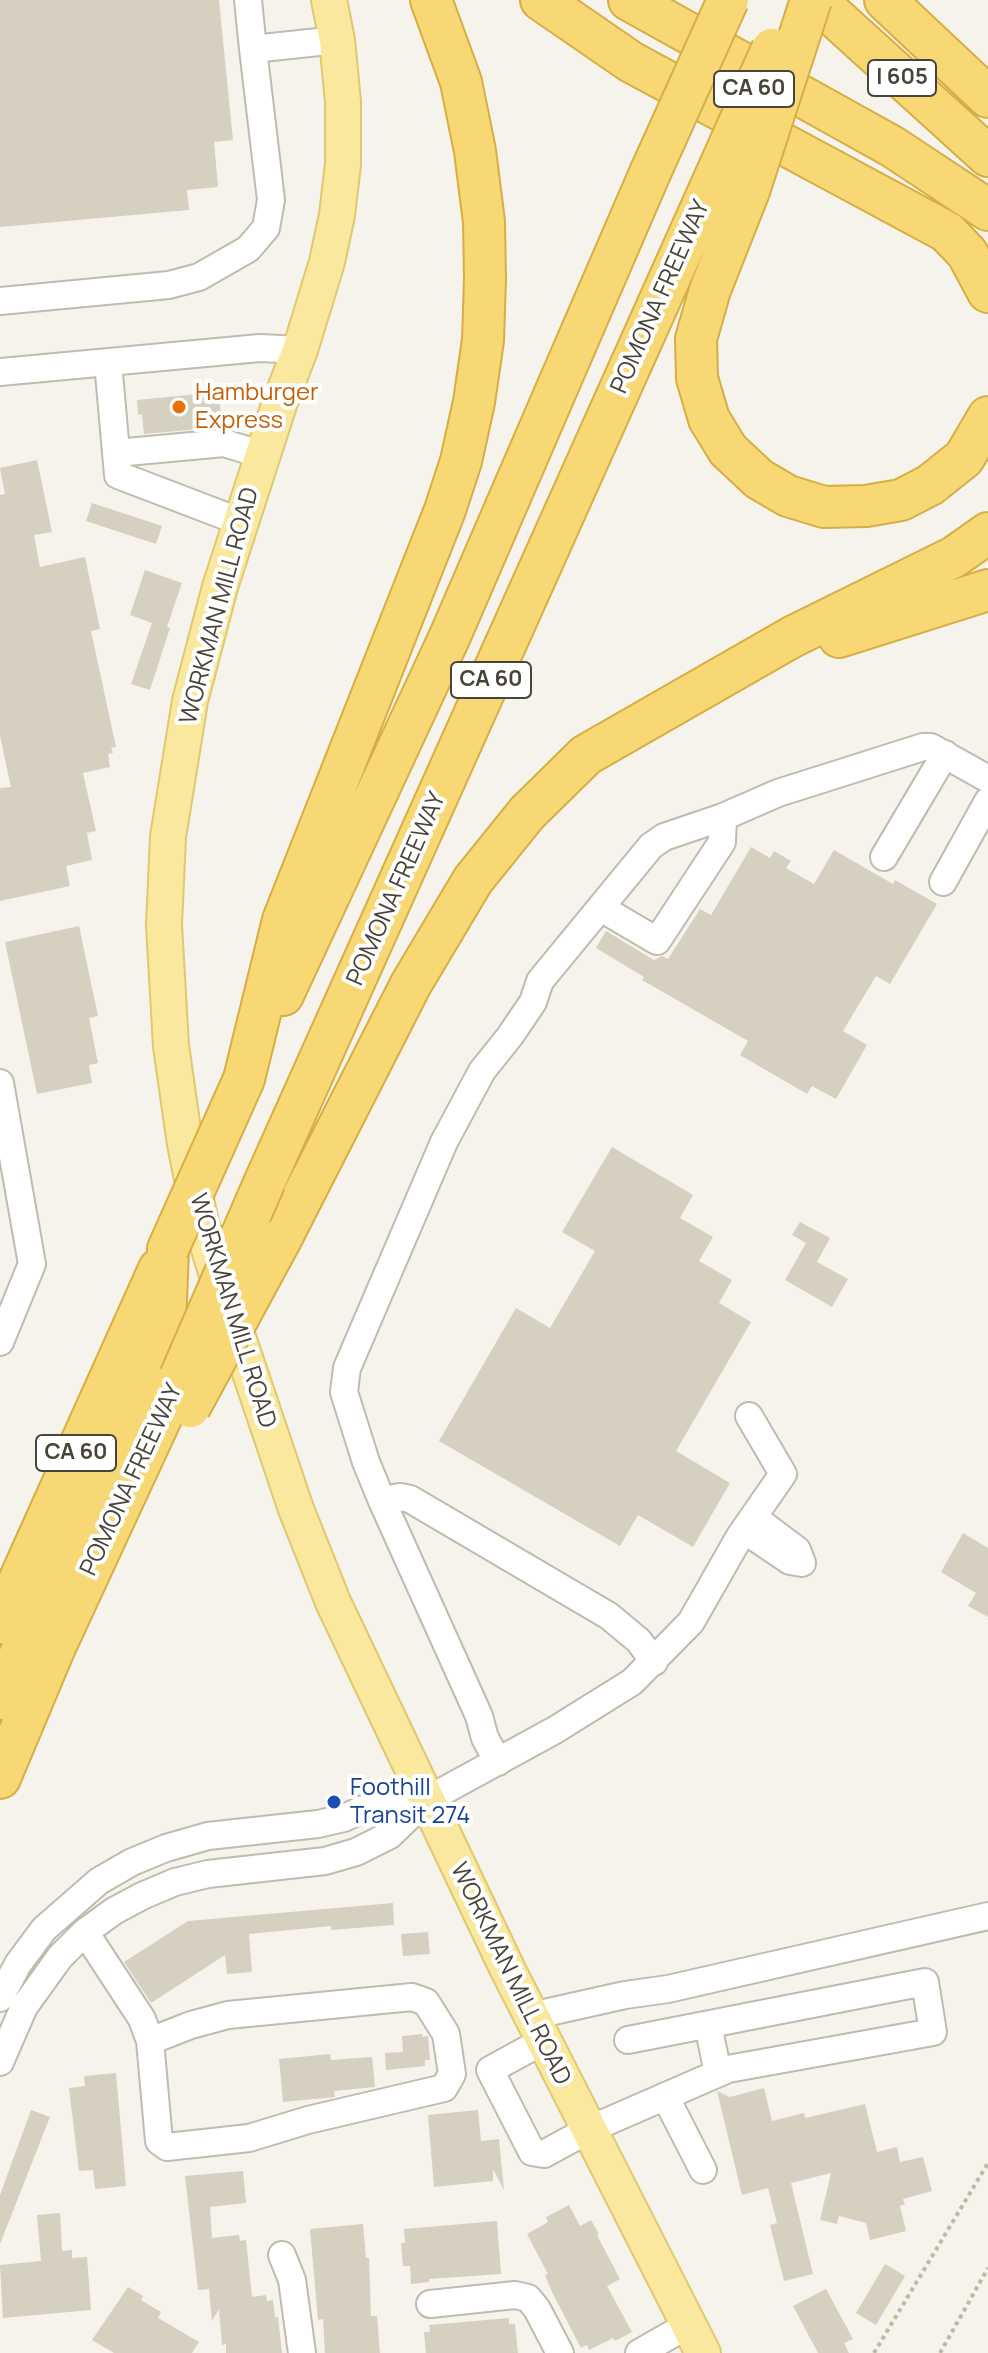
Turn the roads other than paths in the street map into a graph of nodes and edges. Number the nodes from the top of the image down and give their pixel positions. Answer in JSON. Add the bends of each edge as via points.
{"nodes":[{"id":1,"x":248,"y":0,"type":"edge"},
{"id":2,"x":329,"y":0,"type":"edge"},
{"id":3,"x":431,"y":0,"type":"edge"},
{"id":4,"x":541,"y":0,"type":"edge"},
{"id":5,"x":629,"y":0,"type":"edge"},
{"id":6,"x":714,"y":0,"type":"edge"},
{"id":7,"x":728,"y":0,"type":"edge"},
{"id":8,"x":794,"y":0,"type":"edge"},
{"id":9,"x":814,"y":0,"type":"edge"},
{"id":10,"x":845,"y":0,"type":"edge"},
{"id":11,"x":885,"y":0,"type":"edge"},
{"id":12,"x":337,"y":40,"type":"junction"},
{"id":13,"x":253,"y":49,"type":"junction"},
{"id":14,"x":988,"y":97,"type":"edge"},
{"id":15,"x":988,"y":129,"type":"edge"},
{"id":16,"x":988,"y":156,"type":"edge"},
{"id":17,"x":650,"y":173,"type":"junction"},
{"id":18,"x":732,"y":184,"type":"junction"},
{"id":19,"x":988,"y":210,"type":"edge"},
{"id":20,"x":988,"y":292,"type":"edge"},
{"id":21,"x":0,"y":301,"type":"edge"},
{"id":22,"x":300,"y":350,"type":"junction"},
{"id":23,"x":108,"y":362,"type":"junction"},
{"id":24,"x":0,"y":372,"type":"edge"},
{"id":25,"x":988,"y":417,"type":"edge"},
{"id":26,"x":116,"y":453,"type":"junction"},
{"id":27,"x":263,"y":455,"type":"junction"},
{"id":28,"x":241,"y":522,"type":"junction"},
{"id":29,"x":988,"y":533,"type":"edge"},
{"id":30,"x":988,"y":590,"type":"edge"},
{"id":31,"x":726,"y":676,"type":"junction"},
{"id":32,"x":945,"y":754,"type":"junction"},
{"id":33,"x":988,"y":779,"type":"edge"},
{"id":34,"x":988,"y":801,"type":"edge"},
{"id":35,"x":723,"y":817,"type":"junction"},
{"id":36,"x":884,"y":857,"type":"dead end"},
{"id":37,"x":943,"y":882,"type":"dead end"},
{"id":38,"x":601,"y":908,"type":"junction"},
{"id":39,"x":244,"y":1079,"type":"junction"},
{"id":40,"x":0,"y":1083,"type":"edge"},
{"id":41,"x":160,"y":1266,"type":"junction"},
{"id":42,"x":0,"y":1342,"type":"edge"},
{"id":43,"x":185,"y":1392,"type":"junction"},
{"id":44,"x":749,"y":1416,"type":"dead end"},
{"id":45,"x":382,"y":1501,"type":"junction"},
{"id":46,"x":0,"y":1623,"type":"edge"},
{"id":47,"x":654,"y":1662,"type":"junction"},
{"id":48,"x":0,"y":1699,"type":"edge"},
{"id":49,"x":498,"y":1762,"type":"junction"},
{"id":50,"x":0,"y":1778,"type":"edge"},
{"id":51,"x":425,"y":1801,"type":"junction"},
{"id":52,"x":988,"y":1916,"type":"edge"},
{"id":53,"x":85,"y":1932,"type":"junction"},
{"id":54,"x":0,"y":1998,"type":"edge"},
{"id":55,"x":708,"y":2025,"type":"junction"},
{"id":56,"x":537,"y":2028,"type":"junction"},
{"id":57,"x":628,"y":2040,"type":"dead end"},
{"id":58,"x":150,"y":2041,"type":"junction"},
{"id":59,"x":0,"y":2062,"type":"edge"},
{"id":60,"x":490,"y":2070,"type":"junction"},
{"id":61,"x":718,"y":2073,"type":"junction"},
{"id":62,"x":452,"y":2074,"type":"junction"},
{"id":63,"x":665,"y":2096,"type":"junction"},
{"id":64,"x":588,"y":2130,"type":"junction"},
{"id":65,"x":703,"y":2170,"type":"dead end"},
{"id":66,"x":282,"y":2255,"type":"dead end"},
{"id":67,"x":430,"y":2304,"type":"dead end"},
{"id":68,"x":697,"y":2345,"type":"edge"},
{"id":69,"x":302,"y":2353,"type":"edge"},
{"id":70,"x":560,"y":2353,"type":"edge"},
{"id":71,"x":639,"y":2353,"type":"edge"}],
"edges":[{"from":1,"to":13,"type":"street"},
{"from":2,"to":12,"type":"main road","name":"WORKMAN MILL ROAD"},
{"from":3,"to":39,"type":"highway","via":[[461,82],[484,222],[483,340],[474,402],[445,510],[283,920]]},
{"from":4,"to":20,"type":"highway","via":[[631,62],[947,232],[967,253]]},
{"from":5,"to":19,"type":"highway","via":[[893,147]]},
{"from":6,"to":17,"type":"highway","bridge":true},
{"from":7,"to":17,"type":"highway","number":"CA 60","bridge":true},
{"from":8,"to":18,"type":"highway","name":"POMONA FREEWAY","number":"CA 60","bridge":true},
{"from":9,"to":16,"type":"highway","number":"I 605"},
{"from":9,"to":18,"type":"highway","bridge":true},
{"from":10,"to":15,"type":"highway"},
{"from":11,"to":14,"type":"highway","number":"I 605"},
{"from":12,"to":13,"type":"street"},
{"from":12,"to":22,"type":"main road","name":"WORKMAN MILL ROAD","via":[[343,164],[337,215]]},
{"from":13,"to":21,"type":"street","via":[[271,200],[266,228],[248,249],[199,277],[169,285]]},
{"from":17,"to":39,"type":"highway","number":"CA 60","via":[[450,636]]},
{"from":18,"to":25,"type":"highway","via":[[696,339],[697,378],[709,419],[728,450],[759,479],[788,496],[824,507],[901,500],[964,458]]},
{"from":18,"to":43,"type":"highway","name":"POMONA FREEWAY","number":"CA 60","bridge":true,"via":[[265,1181]]},
{"from":22,"to":23,"type":"street","via":[[260,348]]},
{"from":22,"to":27,"type":"main road","name":"WORKMAN MILL ROAD"},
{"from":23,"to":24,"type":"street"},
{"from":23,"to":26,"type":"street"},
{"from":26,"to":27,"type":"street","via":[[224,443]]},
{"from":26,"to":28,"type":"street","via":[[118,475]]},
{"from":27,"to":28,"type":"main road","name":"WORKMAN MILL ROAD"},
{"from":28,"to":51,"type":"main road","name":"WORKMAN MILL ROAD","via":[[190,701],[168,837],[164,925],[171,1046],[185,1144],[215,1269],[296,1509]]},
{"from":29,"to":31,"type":"highway","via":[[954,557],[792,637]]},
{"from":30,"to":31,"type":"highway"},
{"from":31,"to":43,"type":"highway","bridge":true,"via":[[586,755],[527,813],[473,880],[411,984],[281,1239]]},
{"from":32,"to":33,"type":"street"},
{"from":32,"to":35,"type":"street","via":[[923,747],[778,793]]},
{"from":32,"to":36,"type":"street"},
{"from":34,"to":37,"type":"street"},
{"from":35,"to":38,"type":"street","via":[[651,846]]},
{"from":35,"to":38,"type":"street","via":[[722,842],[657,941]]},
{"from":38,"to":45,"type":"street","via":[[540,981],[533,1002],[482,1071],[438,1155],[347,1368],[347,1407]]},
{"from":39,"to":41,"type":"highway","number":"CA 60","bridge":true},
{"from":40,"to":42,"type":"street","via":[[32,1264]]},
{"from":41,"to":46,"type":"highway","number":"CA 60"},
{"from":41,"to":48,"type":"highway","via":[[165,1327]]},
{"from":43,"to":50,"type":"highway","name":"POMONA FREEWAY","number":"CA 60","via":[[55,1647]]},
{"from":44,"to":47,"type":"street","via":[[783,1474],[691,1622]]},
{"from":45,"to":47,"type":"street","via":[[410,1499],[582,1600],[624,1627]]},
{"from":45,"to":49,"type":"street"},
{"from":47,"to":49,"type":"street","via":[[605,1701]]},
{"from":49,"to":51,"type":"street"},
{"from":51,"to":53,"type":"street","via":[[390,1835],[356,1852],[175,1882]]},
{"from":51,"to":54,"type":"street","via":[[374,1804],[318,1824],[208,1836],[132,1862],[99,1881],[44,1929]]},
{"from":51,"to":56,"type":"main road","name":"WORKMAN MILL ROAD"},
{"from":52,"to":56,"type":"street","via":[[625,1995]]},
{"from":53,"to":58,"type":"street","via":[[142,2019]]},
{"from":53,"to":59,"type":"street","via":[[24,2007]]},
{"from":55,"to":57,"type":"street"},
{"from":55,"to":61,"type":"street"},
{"from":55,"to":61,"type":"street","via":[[925,1982],[933,2032]]},
{"from":56,"to":60,"type":"street"},
{"from":56,"to":64,"type":"main road","name":"WORKMAN MILL ROAD"},
{"from":58,"to":62,"type":"street","via":[[228,2015],[412,1997],[426,2002],[446,2034]]},
{"from":58,"to":62,"type":"street","via":[[159,2141],[167,2147],[249,2138],[444,2088]]},
{"from":60,"to":62,"type":"street"},
{"from":60,"to":64,"type":"street","via":[[532,2152],[544,2154]]},
{"from":61,"to":63,"type":"street"},
{"from":63,"to":64,"type":"street"},
{"from":63,"to":65,"type":"street"},
{"from":64,"to":68,"type":"main road","name":"WORKMAN MILL ROAD"},
{"from":66,"to":69,"type":"street","via":[[292,2280]]},
{"from":67,"to":70,"type":"street","via":[[528,2298]]},
{"from":68,"to":71,"type":"street"}]}
